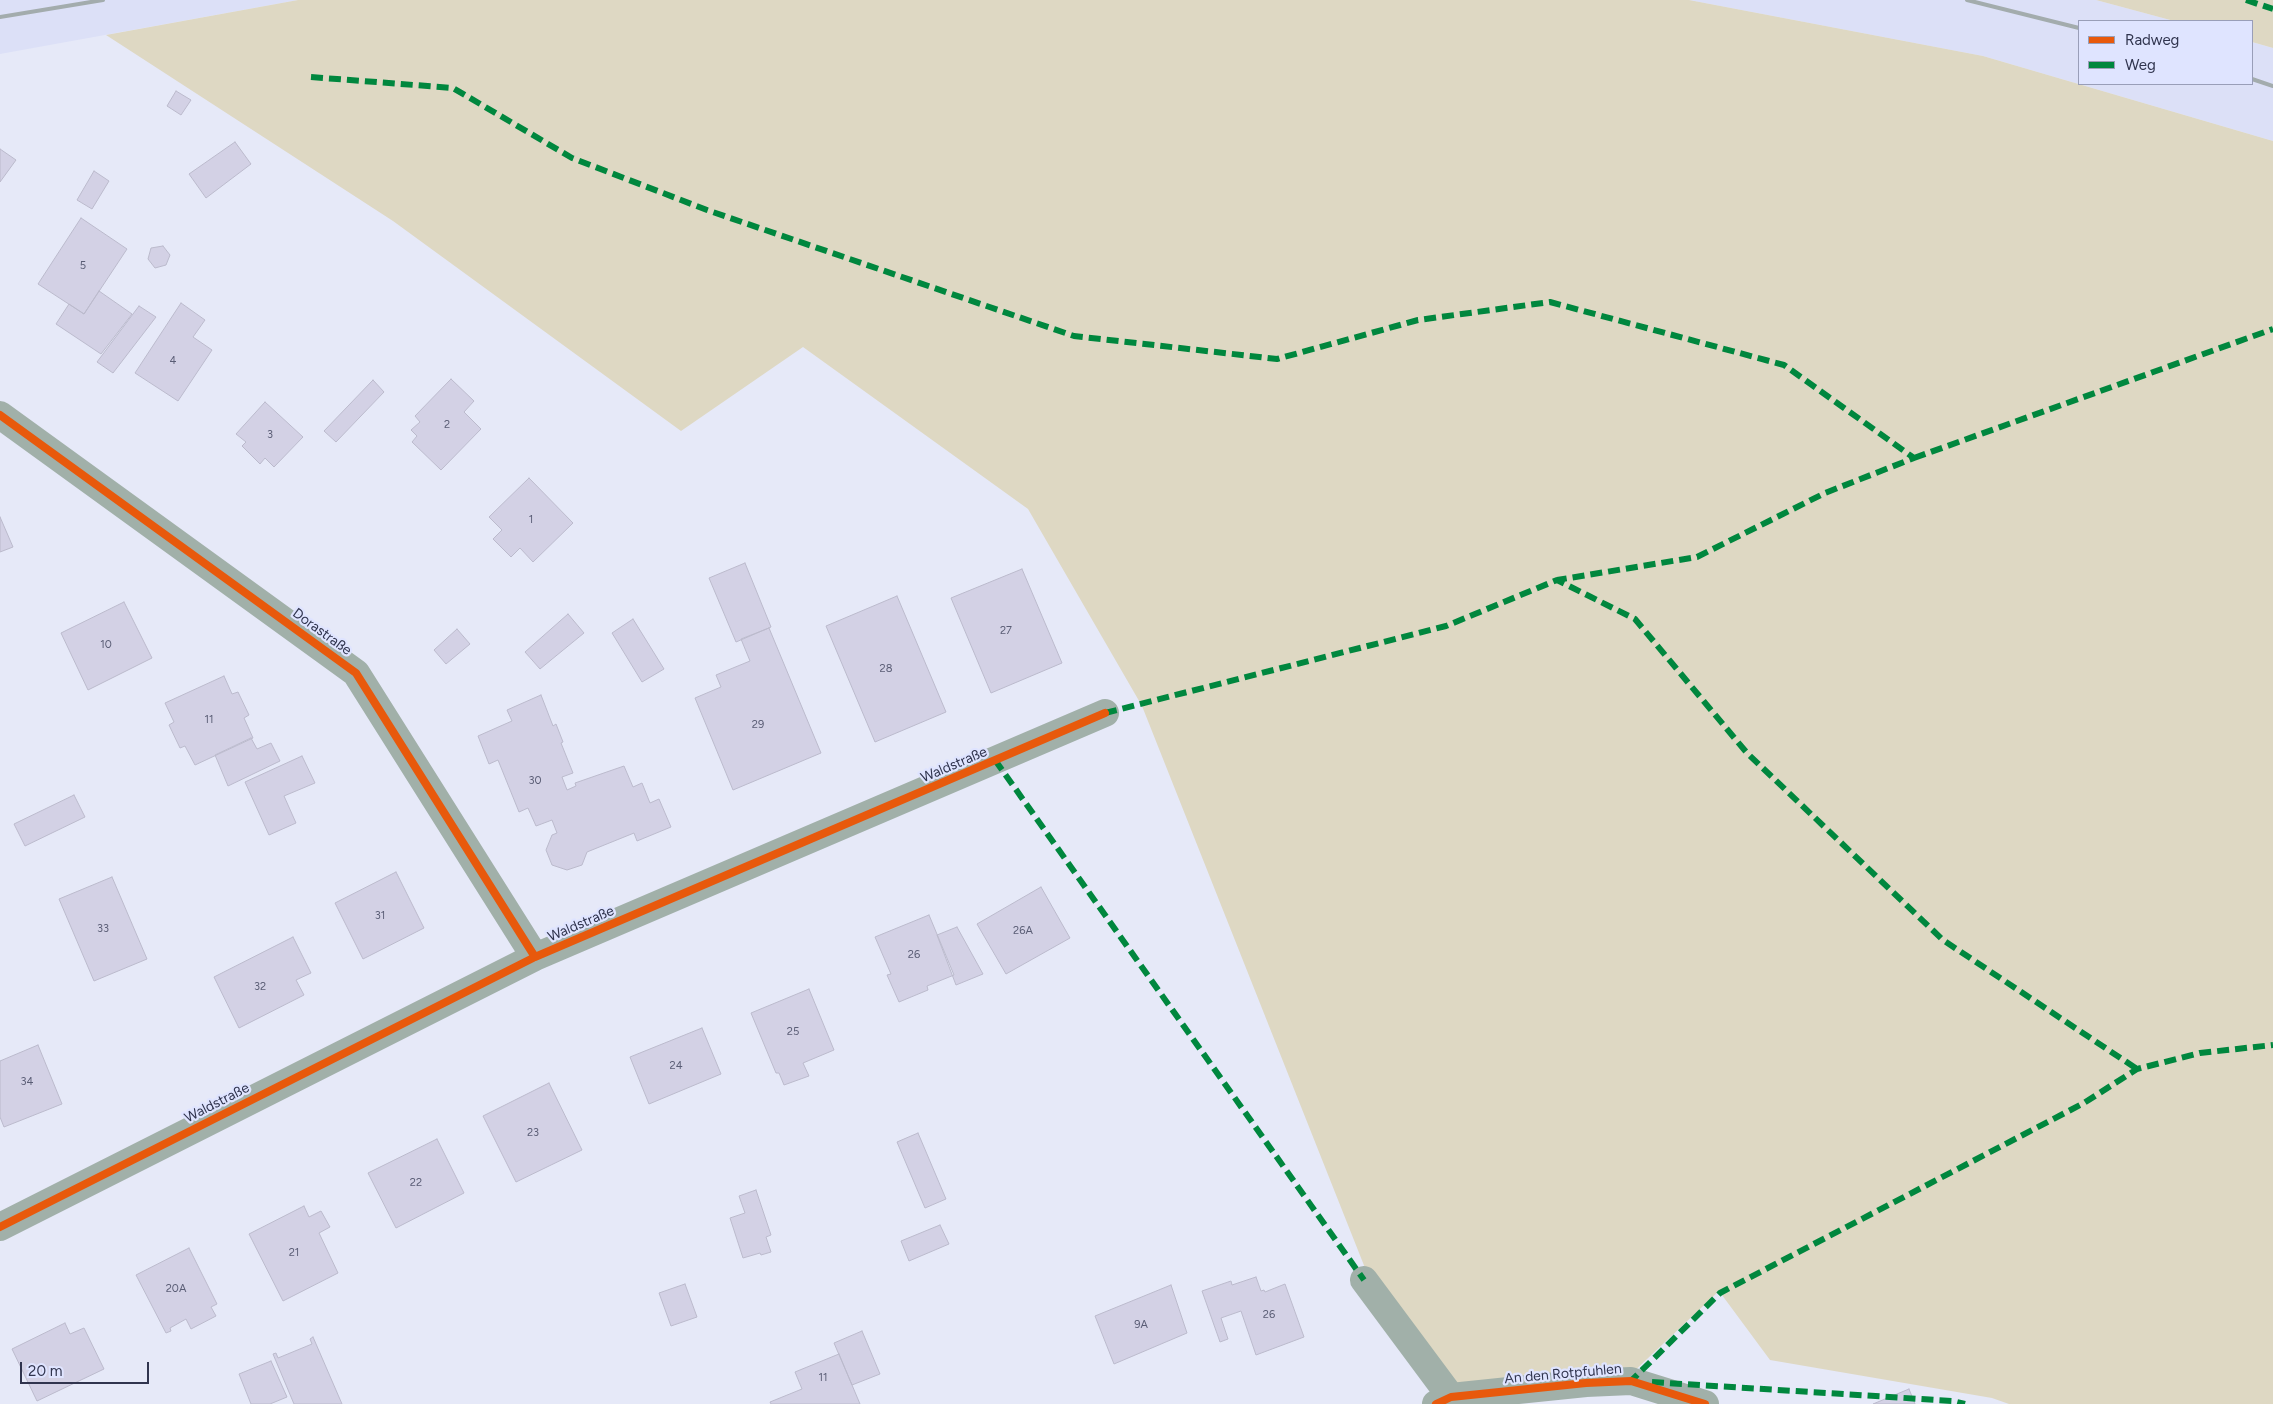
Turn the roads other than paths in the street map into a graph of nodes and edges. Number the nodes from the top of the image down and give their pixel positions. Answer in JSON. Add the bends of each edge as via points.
{"nodes":[{"id":1,"x":0,"y":415,"type":"edge"},
{"id":2,"x":1106,"y":714,"type":"dead end"},
{"id":3,"x":535,"y":957,"type":"junction"},
{"id":4,"x":0,"y":1227,"type":"edge"},
{"id":5,"x":1364,"y":1280,"type":"dead end"},
{"id":6,"x":1443,"y":1401,"type":"edge"},
{"id":7,"x":1705,"y":1404,"type":"edge"}],
"edges":[{"from":1,"to":3,"type":"street","name":"Dorastraße","via":[[356,672]]},
{"from":2,"to":3,"type":"street","name":"Waldstraße"},
{"from":3,"to":4,"type":"street","name":"Waldstraße"},
{"from":5,"to":6,"type":"street","name":"An den Rotpfuhlen"},
{"from":6,"to":7,"type":"street","name":"An den Rotpfuhlen","via":[[1586,1383],[1631,1381]]}]}
